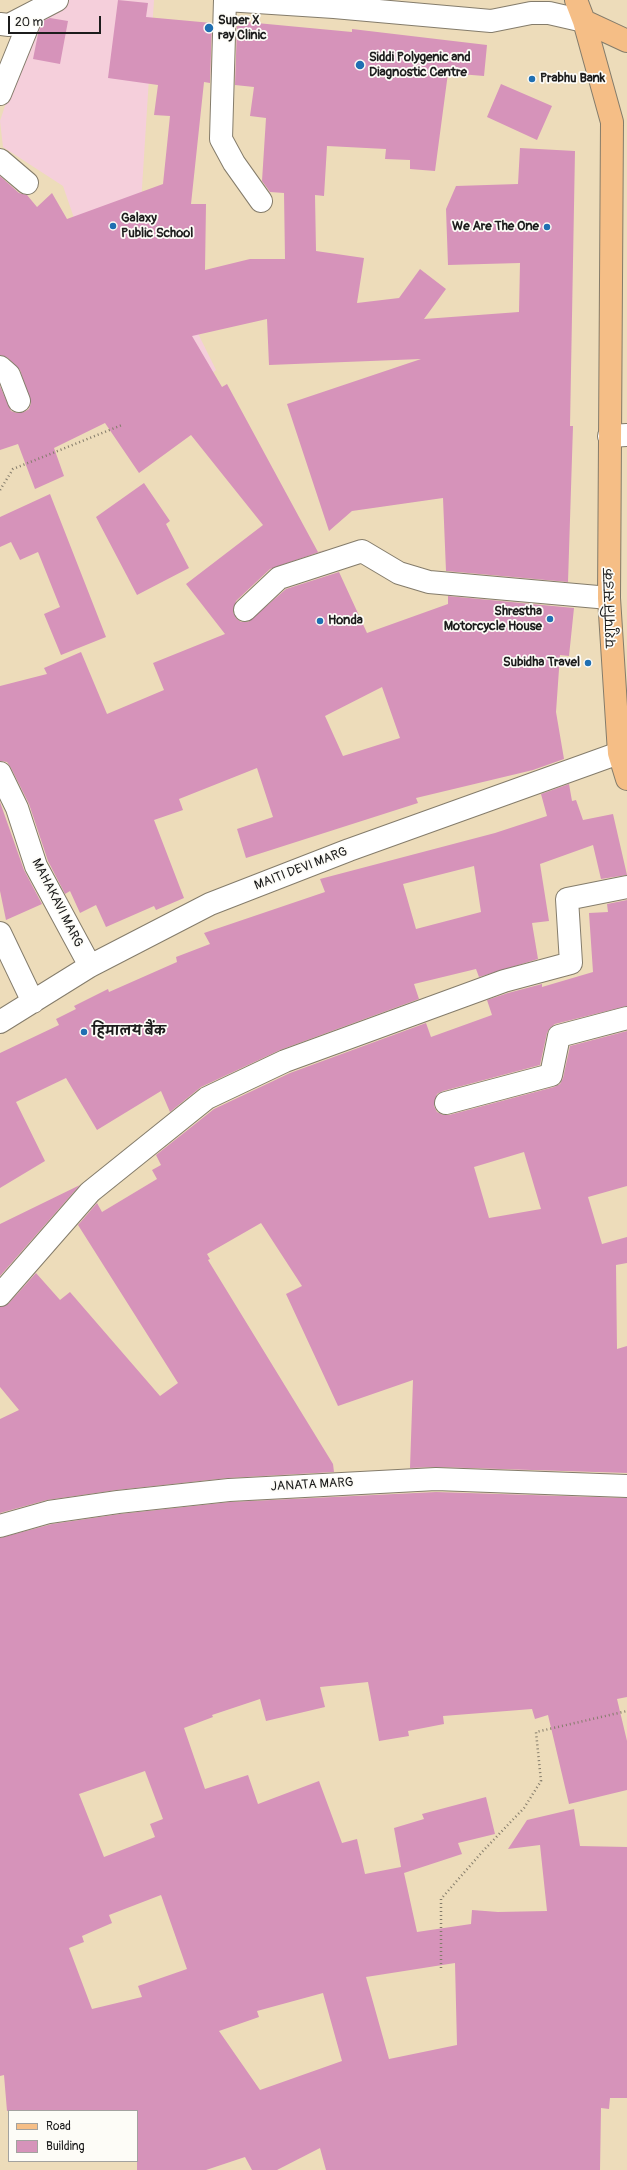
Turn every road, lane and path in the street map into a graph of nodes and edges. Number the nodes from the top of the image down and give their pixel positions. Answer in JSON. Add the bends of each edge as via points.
{"nodes":[{"id":1,"x":57,"y":0,"type":"edge"},
{"id":2,"x":226,"y":0,"type":"edge"},
{"id":3,"x":576,"y":0,"type":"edge"},
{"id":4,"x":381,"y":6,"type":"edge"},
{"id":5,"x":33,"y":13,"type":"junction"},
{"id":6,"x":584,"y":21,"type":"junction"},
{"id":7,"x":0,"y":24,"type":"edge"},
{"id":8,"x":627,"y":41,"type":"edge"},
{"id":9,"x":0,"y":94,"type":"edge"},
{"id":10,"x":0,"y":160,"type":"edge"},
{"id":11,"x":27,"y":182,"type":"dead end"},
{"id":12,"x":261,"y":202,"type":"dead end"},
{"id":13,"x":0,"y":367,"type":"edge"},
{"id":14,"x":19,"y":401,"type":"dead end"},
{"id":15,"x":122,"y":425,"type":"dead end"},
{"id":16,"x":618,"y":436,"type":"edge"},
{"id":17,"x":0,"y":490,"type":"edge"},
{"id":18,"x":609,"y":598,"type":"junction"},
{"id":19,"x":245,"y":610,"type":"dead end"},
{"id":20,"x":619,"y":753,"type":"junction"},
{"id":21,"x":0,"y":773,"type":"edge"},
{"id":22,"x":627,"y":779,"type":"edge"},
{"id":23,"x":627,"y":887,"type":"edge"},
{"id":24,"x":0,"y":933,"type":"edge"},
{"id":25,"x":90,"y":966,"type":"junction"},
{"id":26,"x":33,"y":1002,"type":"junction"},
{"id":27,"x":627,"y":1018,"type":"edge"},
{"id":28,"x":0,"y":1022,"type":"edge"},
{"id":29,"x":446,"y":1103,"type":"dead end"},
{"id":30,"x":0,"y":1295,"type":"edge"},
{"id":31,"x":627,"y":1486,"type":"edge"},
{"id":32,"x":0,"y":1526,"type":"edge"},
{"id":33,"x":627,"y":1711,"type":"edge"},
{"id":34,"x":441,"y":1968,"type":"dead end"}],
"edges":[{"from":1,"to":5,"type":"street"},
{"from":2,"to":4,"type":"street"},
{"from":2,"to":12,"type":"street","via":[[221,138],[234,163]]},
{"from":3,"to":6,"type":"main road","name":"पशुपति सडक"},
{"from":4,"to":6,"type":"street","via":[[491,21],[549,12]]},
{"from":5,"to":7,"type":"street","via":[[9,25]]},
{"from":5,"to":9,"type":"street"},
{"from":6,"to":8,"type":"main road"},
{"from":6,"to":16,"type":"main road","name":"पशुपति सडक","via":[[612,122]]},
{"from":10,"to":11,"type":"street"},
{"from":13,"to":14,"type":"street","via":[[9,375]]},
{"from":15,"to":17,"type":"path","via":[[13,469]]},
{"from":16,"to":18,"type":"main road","name":"पशुपति सडक"},
{"from":18,"to":19,"type":"street","via":[[429,582],[399,573],[362,551],[279,578]]},
{"from":18,"to":20,"type":"main road","name":"पशुपति सडक"},
{"from":20,"to":22,"type":"main road","name":"पशुपति सडक"},
{"from":20,"to":25,"type":"street","name":"MAITI DEVI MARG","via":[[364,845],[210,904]]},
{"from":21,"to":25,"type":"street","name":"MAHAKAVI MARG","via":[[17,808],[36,866]]},
{"from":23,"to":30,"type":"street","via":[[567,899],[571,963],[504,981],[299,1056],[207,1098],[90,1192]]},
{"from":24,"to":26,"type":"street"},
{"from":25,"to":26,"type":"street","name":"MAITI DEVI MARG"},
{"from":26,"to":28,"type":"street","name":"MAITI DEVI MARG"},
{"from":27,"to":29,"type":"street","via":[[559,1036],[551,1075]]},
{"from":31,"to":32,"type":"street","name":"JANATA MARG","via":[[436,1479],[229,1490],[49,1512]]},
{"from":33,"to":34,"type":"path","via":[[536,1732],[541,1782],[524,1808],[441,1899]]}]}
